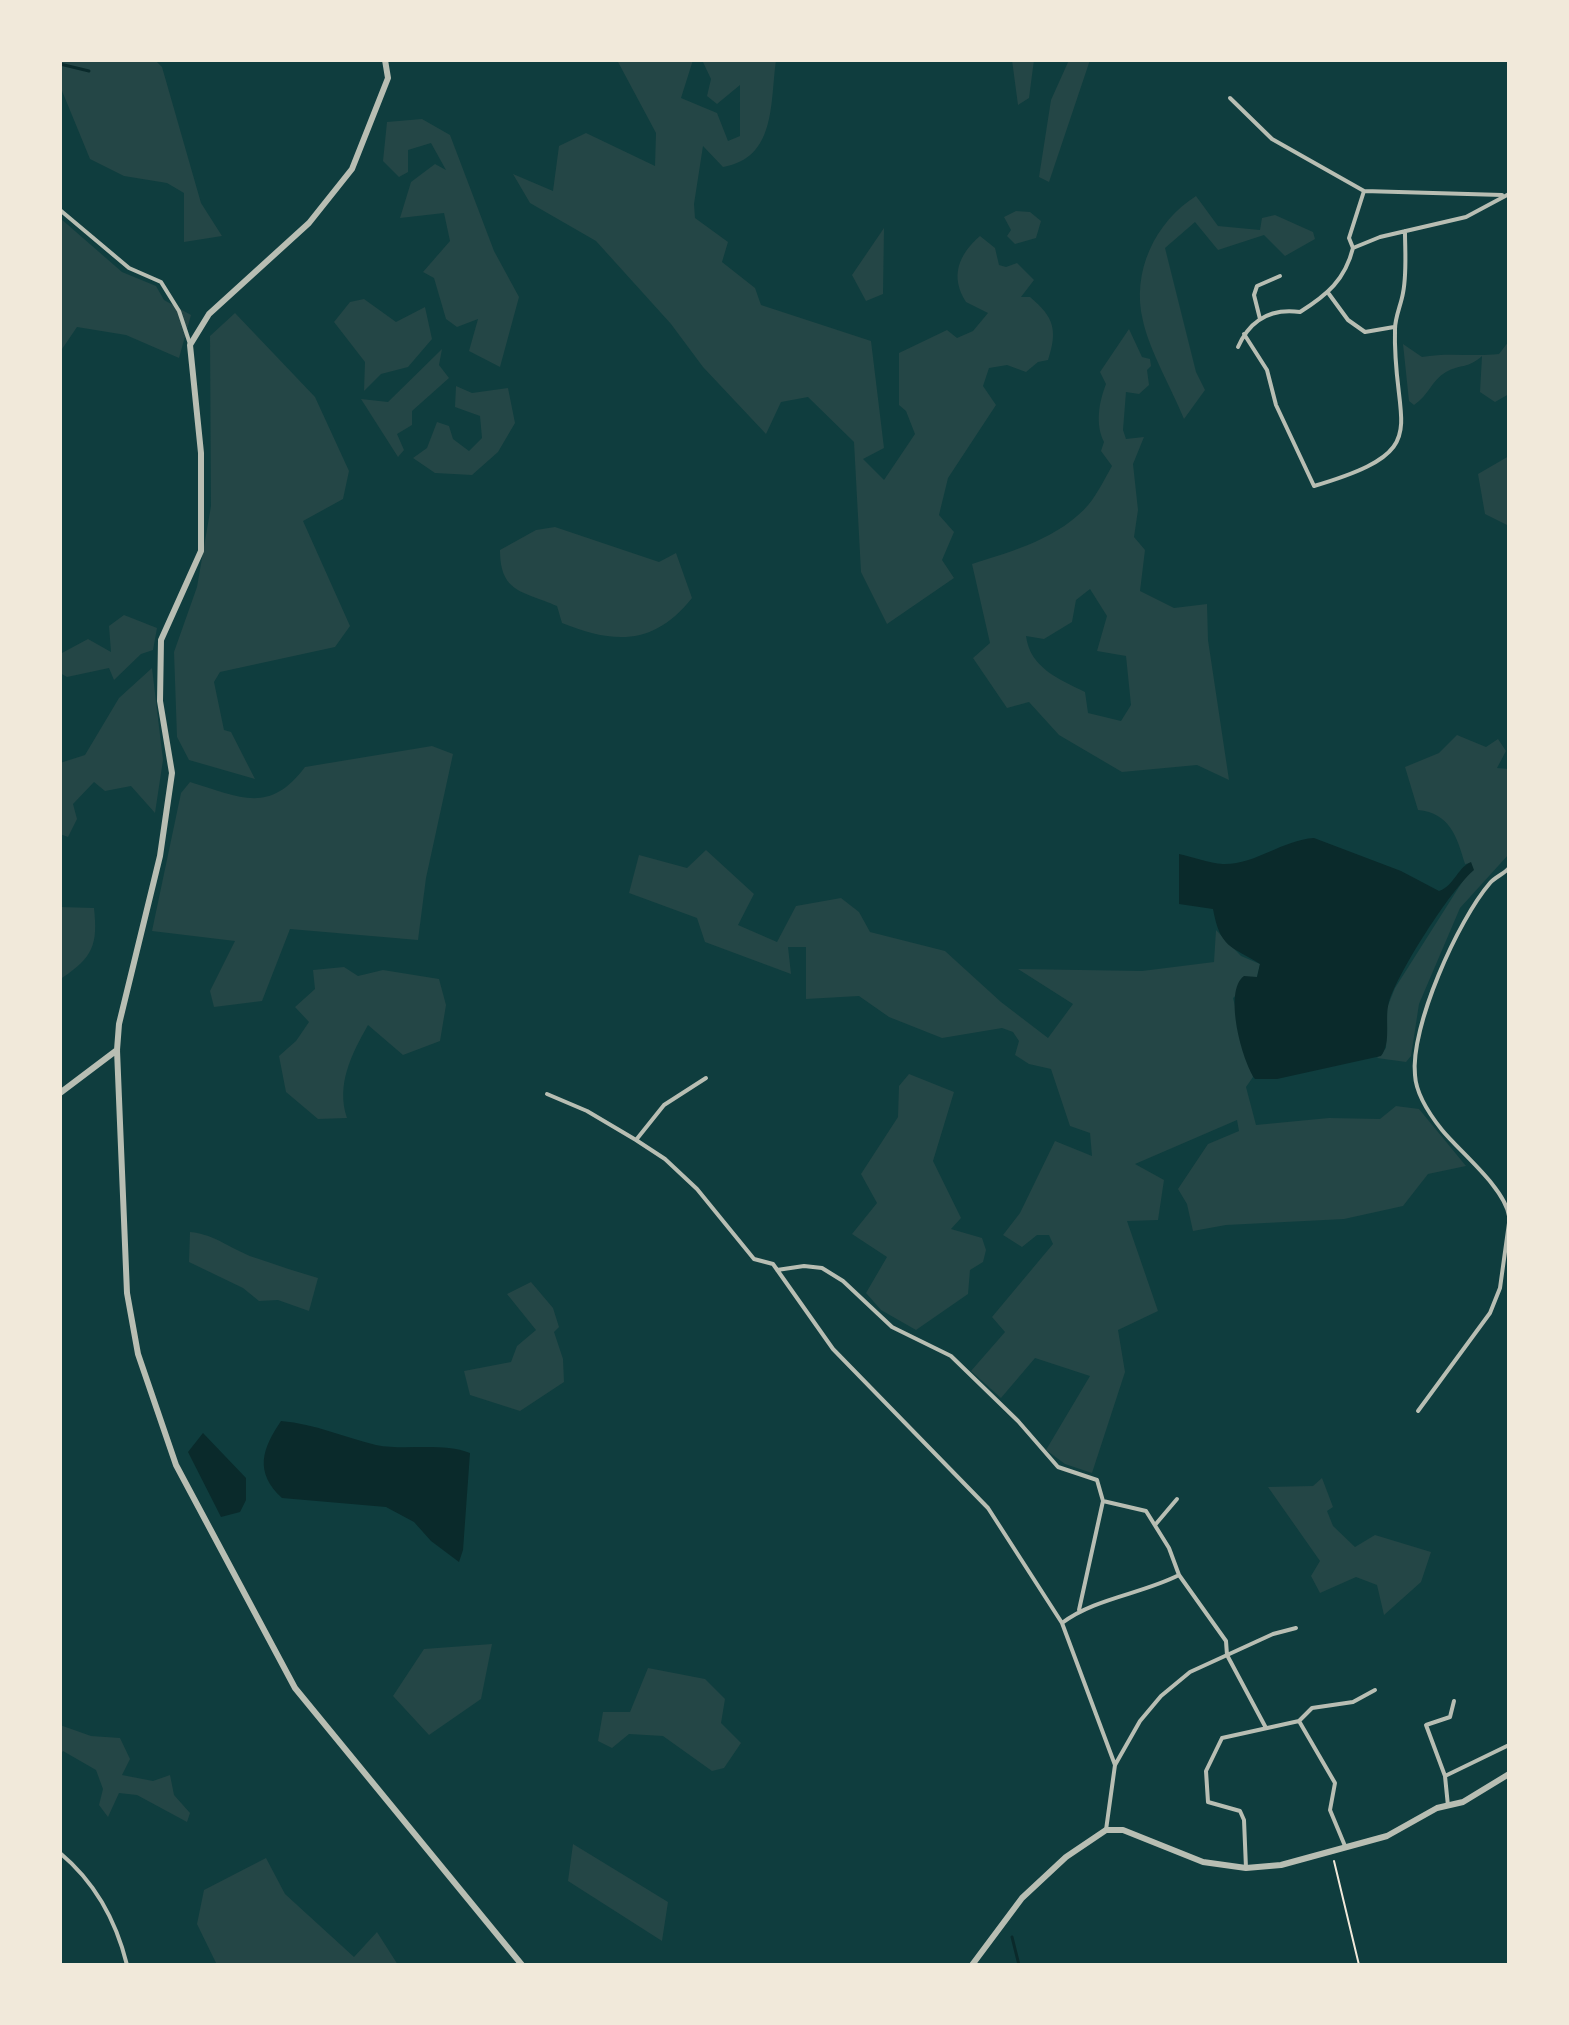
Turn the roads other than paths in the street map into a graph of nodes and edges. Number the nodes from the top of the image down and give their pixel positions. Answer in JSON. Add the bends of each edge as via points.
{"nodes":[{"id":1,"x":385,"y":60,"type":"edge"},
{"id":2,"x":1230,"y":98,"type":"dead end"},
{"id":3,"x":1364,"y":191,"type":"junction"},
{"id":4,"x":1507,"y":194,"type":"edge"},
{"id":5,"x":60,"y":210,"type":"edge"},
{"id":6,"x":1405,"y":231,"type":"junction"},
{"id":7,"x":1353,"y":248,"type":"junction"},
{"id":8,"x":1280,"y":276,"type":"dead end"},
{"id":9,"x":1329,"y":294,"type":"junction"},
{"id":10,"x":1260,"y":319,"type":"junction"},
{"id":11,"x":1394,"y":327,"type":"junction"},
{"id":12,"x":1244,"y":334,"type":"junction"},
{"id":13,"x":190,"y":345,"type":"junction"},
{"id":14,"x":1238,"y":347,"type":"dead end"},
{"id":15,"x":1509,"y":870,"type":"edge"},
{"id":16,"x":117,"y":1050,"type":"junction"},
{"id":17,"x":706,"y":1078,"type":"dead end"},
{"id":18,"x":60,"y":1093,"type":"edge"},
{"id":19,"x":547,"y":1094,"type":"dead end"},
{"id":20,"x":636,"y":1140,"type":"junction"},
{"id":21,"x":1509,"y":1216,"type":"edge"},
{"id":22,"x":1509,"y":1223,"type":"edge"},
{"id":23,"x":777,"y":1270,"type":"junction"},
{"id":24,"x":1500,"y":1288,"type":"junction"},
{"id":25,"x":1509,"y":1292,"type":"edge"},
{"id":26,"x":1418,"y":1411,"type":"dead end"},
{"id":27,"x":1177,"y":1499,"type":"dead end"},
{"id":28,"x":1103,"y":1501,"type":"junction"},
{"id":29,"x":1155,"y":1526,"type":"junction"},
{"id":30,"x":1179,"y":1575,"type":"junction"},
{"id":31,"x":1079,"y":1610,"type":"junction"},
{"id":32,"x":1062,"y":1623,"type":"junction"},
{"id":33,"x":1296,"y":1628,"type":"dead end"},
{"id":34,"x":1227,"y":1655,"type":"junction"},
{"id":35,"x":1375,"y":1690,"type":"dead end"},
{"id":36,"x":1454,"y":1701,"type":"dead end"},
{"id":37,"x":1299,"y":1721,"type":"junction"},
{"id":38,"x":1266,"y":1728,"type":"junction"},
{"id":39,"x":1509,"y":1745,"type":"edge"},
{"id":40,"x":1115,"y":1765,"type":"junction"},
{"id":41,"x":1509,"y":1774,"type":"edge"},
{"id":42,"x":1445,"y":1776,"type":"junction"},
{"id":43,"x":1448,"y":1806,"type":"junction"},
{"id":44,"x":1106,"y":1830,"type":"junction"},
{"id":45,"x":1346,"y":1849,"type":"junction"},
{"id":46,"x":60,"y":1853,"type":"edge"},
{"id":47,"x":1246,"y":1868,"type":"junction"},
{"id":48,"x":127,"y":1965,"type":"edge"},
{"id":49,"x":522,"y":1965,"type":"edge"},
{"id":50,"x":972,"y":1965,"type":"edge"}],
"edges":[{"from":1,"to":13,"type":"street","via":[[388,78],[352,169],[309,223],[209,314]]},
{"from":2,"to":3,"type":"street","via":[[1272,139]]},
{"from":3,"to":4,"type":"street"},
{"from":3,"to":7,"type":"street","via":[[1349,238]]},
{"from":4,"to":6,"type":"street","via":[[1466,217]]},
{"from":5,"to":13,"type":"street","via":[[129,268],[161,282],[179,311]]},
{"from":6,"to":7,"type":"street"},
{"from":6,"to":11,"type":"street","via":[[1404,291]]},
{"from":7,"to":9,"type":"street","via":[[1349,266]]},
{"from":8,"to":10,"type":"street","via":[[1257,286]]},
{"from":9,"to":10,"type":"street","via":[[1300,312],[1284,310]]},
{"from":9,"to":11,"type":"street","via":[[1348,320],[1365,332]]},
{"from":10,"to":12,"type":"street"},
{"from":11,"to":12,"type":"street","via":[[1404,422],[1394,450],[1354,474],[1314,486],[1276,405],[1267,370]]},
{"from":12,"to":14,"type":"street"},
{"from":13,"to":16,"type":"street","via":[[201,453],[201,551],[161,640],[160,701],[172,773],[160,856]]},
{"from":15,"to":21,"type":"street","via":[[1492,880],[1459,929],[1419,1028],[1414,1073],[1440,1128],[1501,1196]]},
{"from":16,"to":18,"type":"street"},
{"from":16,"to":49,"type":"street","via":[[127,1293],[138,1354],[176,1465],[295,1688]]},
{"from":17,"to":20,"type":"street","via":[[664,1105]]},
{"from":19,"to":20,"type":"street"},
{"from":20,"to":23,"type":"street","via":[[697,1189],[754,1259]]},
{"from":22,"to":24,"type":"street"},
{"from":23,"to":28,"type":"street","via":[[822,1268],[892,1327],[951,1356],[1058,1467],[1097,1480]]},
{"from":23,"to":32,"type":"street","via":[[833,1349],[988,1508]]},
{"from":24,"to":25,"type":"street"},
{"from":24,"to":26,"type":"street","via":[[1490,1313]]},
{"from":27,"to":29,"type":"street"},
{"from":28,"to":29,"type":"street","via":[[1146,1511]]},
{"from":28,"to":31,"type":"street"},
{"from":29,"to":30,"type":"street"},
{"from":30,"to":31,"type":"street","via":[[1149,1590]]},
{"from":30,"to":34,"type":"street","via":[[1226,1641]]},
{"from":31,"to":32,"type":"street"},
{"from":32,"to":40,"type":"street"},
{"from":33,"to":34,"type":"street"},
{"from":34,"to":38,"type":"street"},
{"from":34,"to":40,"type":"street","via":[[1190,1672],[1161,1696]]},
{"from":35,"to":37,"type":"street","via":[[1353,1702],[1312,1708]]},
{"from":36,"to":42,"type":"street","via":[[1450,1717],[1426,1725]]},
{"from":37,"to":38,"type":"street"},
{"from":37,"to":45,"type":"street","via":[[1335,1783],[1330,1810]]},
{"from":38,"to":47,"type":"street","via":[[1222,1738],[1206,1771],[1208,1802],[1240,1811],[1244,1820]]},
{"from":39,"to":42,"type":"street"},
{"from":40,"to":44,"type":"street"},
{"from":41,"to":43,"type":"street"},
{"from":42,"to":43,"type":"street"},
{"from":43,"to":45,"type":"street"},
{"from":44,"to":47,"type":"street","via":[[1123,1830],[1203,1862]]},
{"from":44,"to":50,"type":"street","via":[[1066,1857],[1022,1898]]},
{"from":45,"to":47,"type":"street"},
{"from":46,"to":48,"type":"street","via":[[84,1873],[118,1929]]}]}
